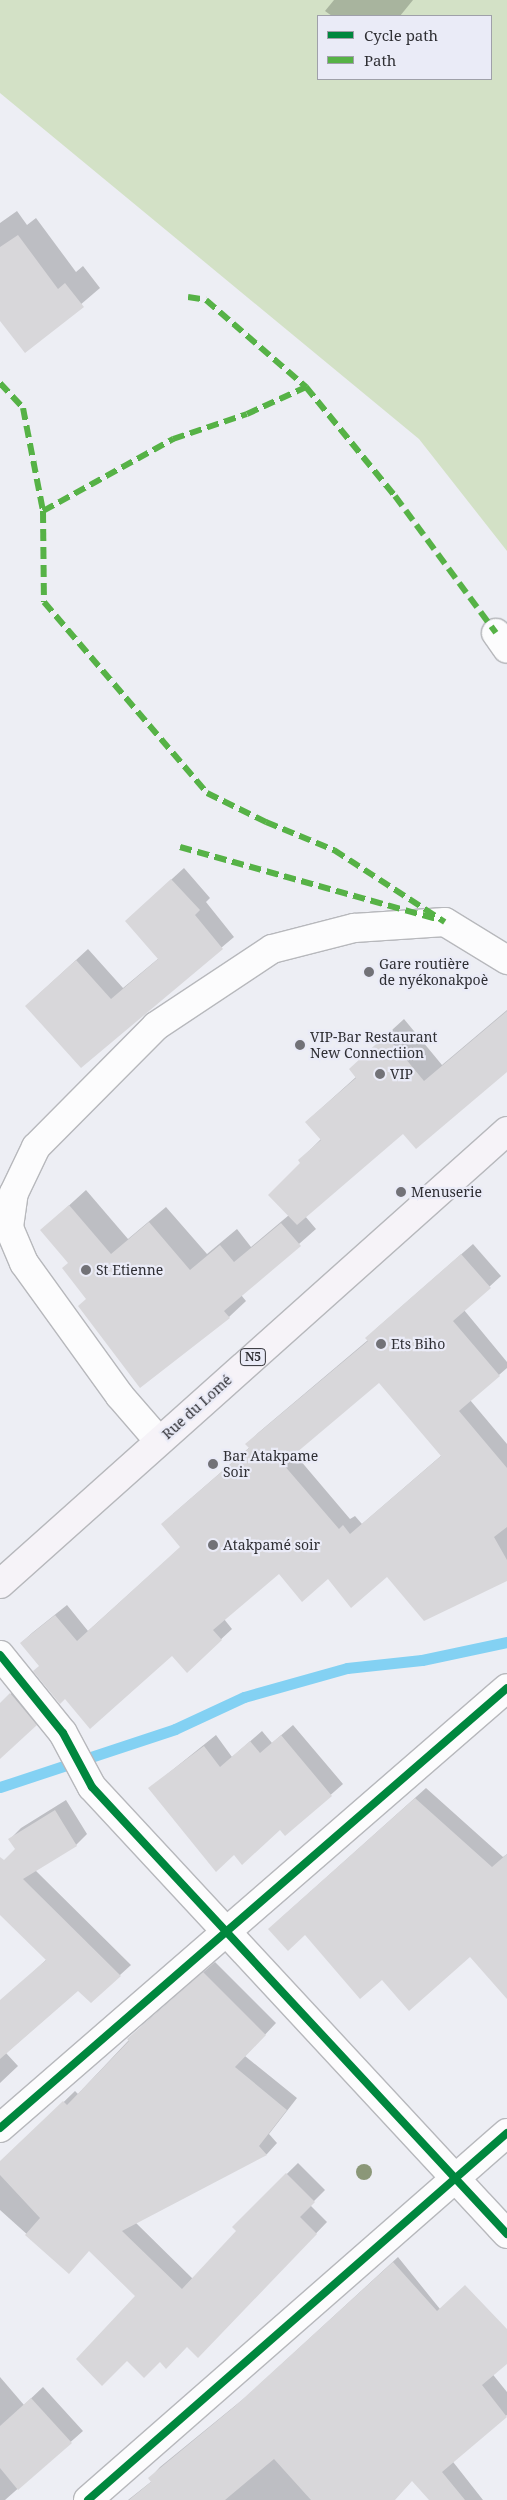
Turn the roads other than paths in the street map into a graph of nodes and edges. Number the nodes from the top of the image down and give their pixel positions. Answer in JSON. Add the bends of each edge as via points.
{"nodes":[{"id":1,"x":507,"y":960,"type":"edge"},
{"id":2,"x":507,"y":1131,"type":"edge"},
{"id":3,"x":159,"y":1441,"type":"junction"},
{"id":4,"x":0,"y":1584,"type":"edge"},
{"id":5,"x":0,"y":1655,"type":"edge"},
{"id":6,"x":507,"y":1688,"type":"edge"},
{"id":7,"x":227,"y":1933,"type":"junction"},
{"id":8,"x":0,"y":2128,"type":"edge"},
{"id":9,"x":507,"y":2133,"type":"edge"},
{"id":10,"x":455,"y":2178,"type":"junction"},
{"id":11,"x":507,"y":2234,"type":"edge"},
{"id":12,"x":88,"y":2500,"type":"edge"}],
"edges":[{"from":1,"to":3,"type":"street","via":[[445,922],[354,928],[272,948],[156,1026],[36,1147],[14,1193],[9,1227],[24,1262],[120,1396]]},
{"from":2,"to":3,"type":"main road","name":"Rue du Lomé","number":"N5"},
{"from":3,"to":4,"type":"main road","name":"Rue du Lomé","number":"N5"},
{"from":5,"to":7,"type":"street","via":[[63,1733],[92,1787]]},
{"from":6,"to":7,"type":"street"},
{"from":7,"to":8,"type":"street"},
{"from":7,"to":10,"type":"street"},
{"from":9,"to":10,"type":"street"},
{"from":10,"to":11,"type":"street"},
{"from":10,"to":12,"type":"street"}]}
